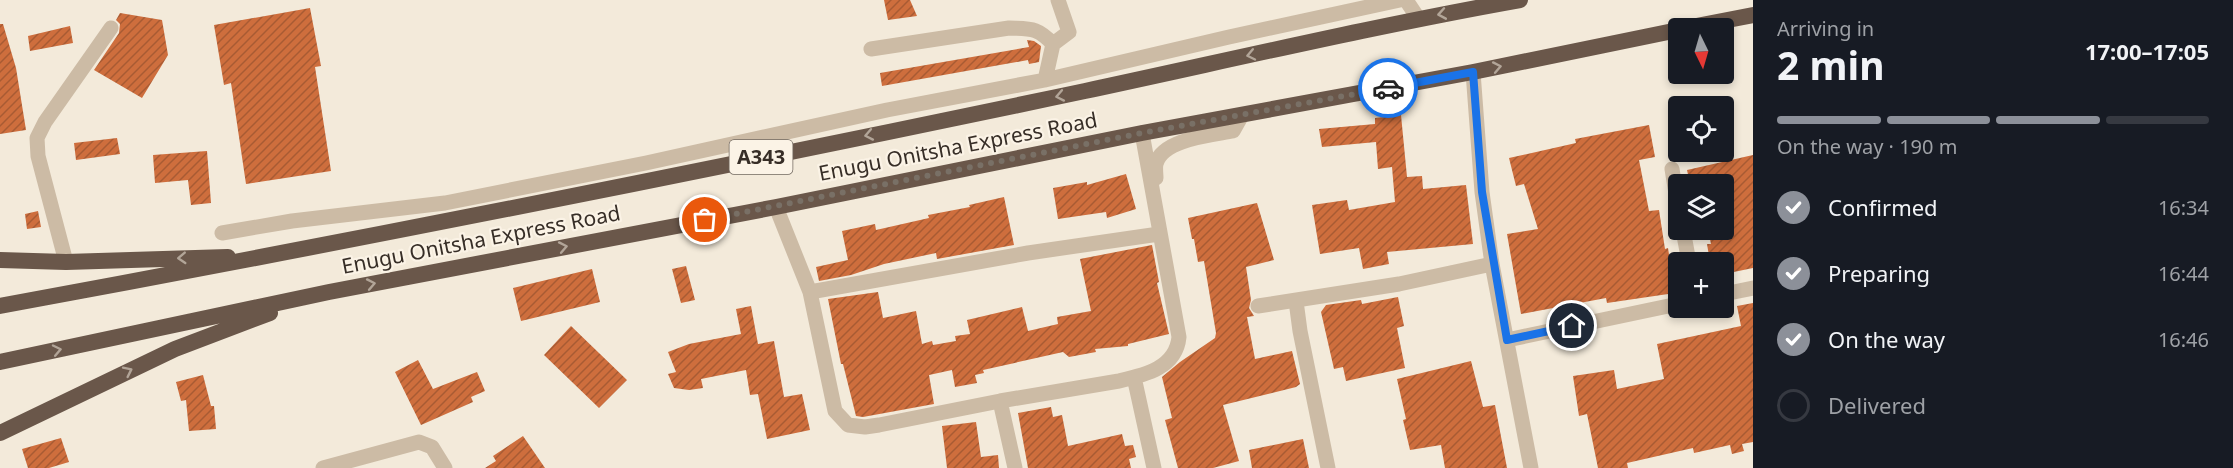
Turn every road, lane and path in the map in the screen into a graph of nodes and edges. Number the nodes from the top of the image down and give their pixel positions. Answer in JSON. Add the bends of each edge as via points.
{"nodes":[{"id":1,"x":1058,"y":0,"type":"edge"},
{"id":2,"x":1400,"y":0,"type":"edge"},
{"id":3,"x":1406,"y":0,"type":"edge"},
{"id":4,"x":1520,"y":0,"type":"edge"},
{"id":5,"x":1753,"y":15,"type":"edge"},
{"id":6,"x":1418,"y":18,"type":"junction"},
{"id":7,"x":1734,"y":19,"type":"edge"},
{"id":8,"x":111,"y":27,"type":"dead end"},
{"id":9,"x":1668,"y":32,"type":"edge"},
{"id":10,"x":1053,"y":44,"type":"junction"},
{"id":11,"x":871,"y":49,"type":"dead end"},
{"id":12,"x":1473,"y":72,"type":"junction"},
{"id":13,"x":1045,"y":80,"type":"junction"},
{"id":14,"x":1242,"y":115,"type":"junction"},
{"id":15,"x":1142,"y":133,"type":"junction"},
{"id":16,"x":1672,"y":169,"type":"dead end"},
{"id":17,"x":1673,"y":174,"type":"edge"},
{"id":18,"x":1152,"y":190,"type":"junction"},
{"id":19,"x":776,"y":207,"type":"junction"},
{"id":20,"x":222,"y":233,"type":"dead end"},
{"id":21,"x":1159,"y":234,"type":"junction"},
{"id":22,"x":0,"y":260,"type":"edge"},
{"id":23,"x":66,"y":262,"type":"junction"},
{"id":24,"x":239,"y":262,"type":"junction"},
{"id":25,"x":1492,"y":264,"type":"junction"},
{"id":26,"x":1753,"y":288,"type":"edge"},
{"id":27,"x":329,"y":292,"type":"junction"},
{"id":28,"x":810,"y":292,"type":"junction"},
{"id":29,"x":1734,"y":292,"type":"edge"},
{"id":30,"x":1296,"y":301,"type":"junction"},
{"id":31,"x":0,"y":306,"type":"edge"},
{"id":32,"x":1258,"y":306,"type":"dead end"},
{"id":33,"x":1668,"y":306,"type":"edge"},
{"id":34,"x":1507,"y":340,"type":"junction"},
{"id":35,"x":0,"y":362,"type":"edge"},
{"id":36,"x":1134,"y":377,"type":"junction"},
{"id":37,"x":1000,"y":401,"type":"junction"},
{"id":38,"x":0,"y":433,"type":"edge"},
{"id":39,"x":322,"y":468,"type":"edge"},
{"id":40,"x":445,"y":468,"type":"edge"},
{"id":41,"x":1015,"y":468,"type":"edge"},
{"id":42,"x":1154,"y":468,"type":"edge"},
{"id":43,"x":1328,"y":468,"type":"edge"},
{"id":44,"x":1531,"y":468,"type":"edge"}],
"edges":[{"from":1,"to":10,"type":"street","via":[[1069,32]]},
{"from":2,"to":13,"type":"street"},
{"from":3,"to":6,"type":"street"},
{"from":4,"to":6,"type":"highway","name":"Enugu Onitsha Express Road","number":"A343","one_way":true},
{"from":5,"to":7,"type":"highway"},
{"from":6,"to":24,"type":"highway","name":"Enugu Onitsha Express Road","number":"A343","one_way":true,"via":[[1085,91]]},
{"from":8,"to":23,"type":"street","via":[[37,138],[38,156]]},
{"from":12,"to":9,"type":"highway","name":"Enugu Onitsha Express Road","number":"A343","one_way":true},
{"from":10,"to":11,"type":"street","via":[[1042,32],[1009,28]]},
{"from":10,"to":13,"type":"street"},
{"from":12,"to":14,"type":"highway","name":"Enugu Onitsha Express Road","number":"A343"},
{"from":12,"to":25,"type":"street"},
{"from":13,"to":20,"type":"street","via":[[445,202]]},
{"from":14,"to":15,"type":"highway","name":"Enugu Onitsha Express Road","number":"A343"},
{"from":14,"to":18,"type":"street","via":[[1233,131],[1193,138],[1162,154],[1156,163]]},
{"from":15,"to":18,"type":"street"},
{"from":15,"to":19,"type":"highway","name":"Enugu Onitsha Express Road","number":"A343"},
{"from":16,"to":17,"type":"street"},
{"from":18,"to":21,"type":"street"},
{"from":27,"to":19,"type":"highway","name":"Enugu Onitsha Express Road","number":"A343","one_way":true},
{"from":19,"to":28,"type":"street"},
{"from":21,"to":28,"type":"street"},
{"from":21,"to":36,"type":"street","via":[[1178,346],[1163,365]]},
{"from":22,"to":23,"type":"highway"},
{"from":24,"to":23,"type":"highway","one_way":true,"via":[[231,257],[206,256]]},
{"from":24,"to":31,"type":"highway","name":"Enugu Onitsha Express Road","number":"A343"},
{"from":25,"to":30,"type":"street"},
{"from":25,"to":34,"type":"street"},
{"from":26,"to":29,"type":"street"},
{"from":35,"to":27,"type":"highway","name":"Enugu Onitsha Express Road","number":"A343","one_way":true},
{"from":38,"to":27,"type":"highway","one_way":true,"via":[[175,349]]},
{"from":28,"to":37,"type":"street","via":[[835,411],[848,425],[865,428]]},
{"from":30,"to":32,"type":"street"},
{"from":30,"to":43,"type":"street"},
{"from":33,"to":34,"type":"street"},
{"from":34,"to":44,"type":"street"},
{"from":36,"to":37,"type":"street"},
{"from":36,"to":42,"type":"street"},
{"from":37,"to":41,"type":"street"},
{"from":39,"to":40,"type":"street","via":[[419,442],[432,447]]}]}
